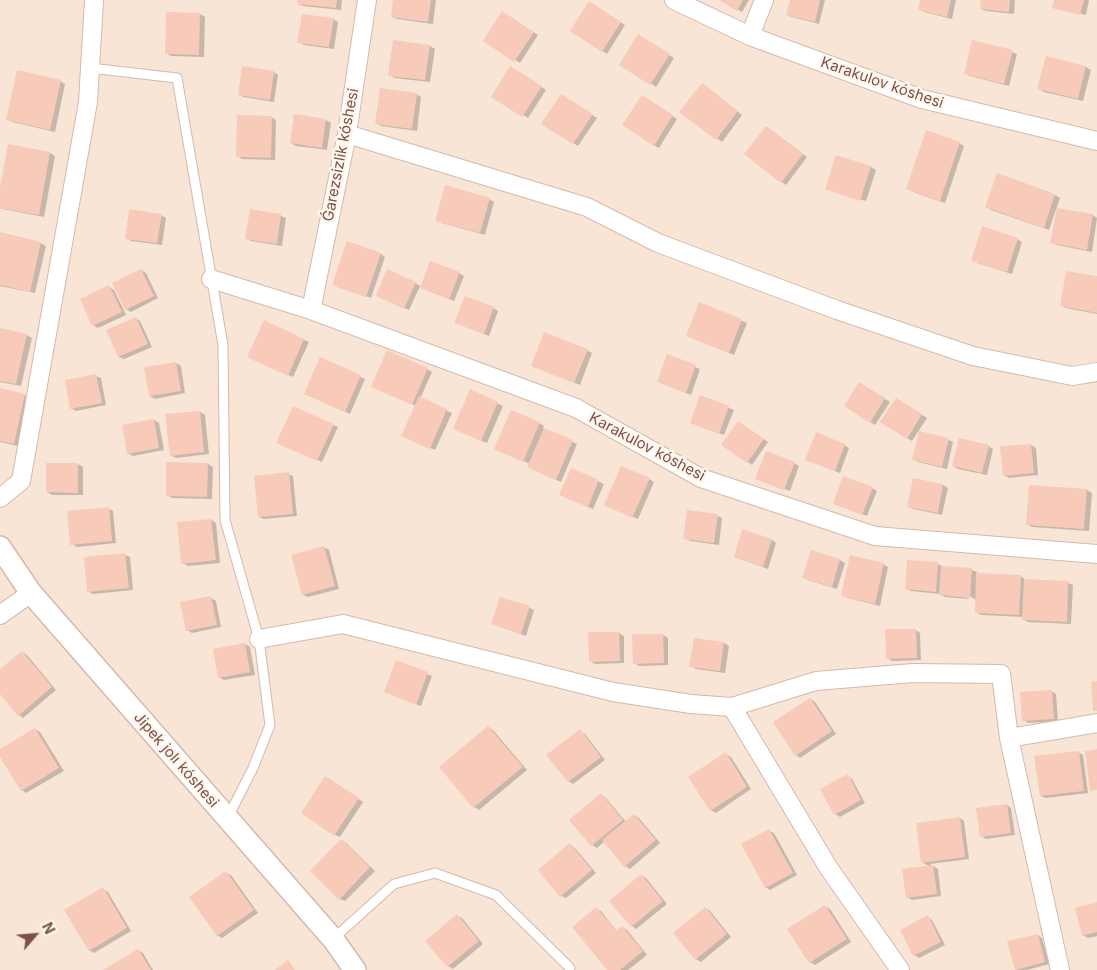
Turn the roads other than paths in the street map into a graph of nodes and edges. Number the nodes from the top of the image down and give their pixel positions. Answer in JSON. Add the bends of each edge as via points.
{"nodes":[{"id":1,"x":94,"y":0,"type":"edge"},
{"id":2,"x":367,"y":0,"type":"edge"},
{"id":3,"x":674,"y":0,"type":"edge"},
{"id":4,"x":764,"y":0,"type":"edge"},
{"id":5,"x":750,"y":36,"type":"junction"},
{"id":6,"x":90,"y":68,"type":"junction"},
{"id":7,"x":347,"y":134,"type":"junction"},
{"id":8,"x":1097,"y":141,"type":"edge"},
{"id":9,"x":211,"y":279,"type":"junction"},
{"id":10,"x":311,"y":310,"type":"junction"},
{"id":11,"x":1097,"y":372,"type":"edge"},
{"id":12,"x":0,"y":498,"type":"edge"},
{"id":13,"x":0,"y":547,"type":"edge"},
{"id":14,"x":1097,"y":554,"type":"edge"},
{"id":15,"x":31,"y":593,"type":"junction"},
{"id":16,"x":0,"y":615,"type":"edge"},
{"id":17,"x":258,"y":638,"type":"junction"},
{"id":18,"x":732,"y":707,"type":"junction"},
{"id":19,"x":1097,"y":723,"type":"edge"},
{"id":20,"x":1009,"y":738,"type":"junction"},
{"id":21,"x":227,"y":818,"type":"junction"},
{"id":22,"x":333,"y":939,"type":"junction"},
{"id":23,"x":570,"y":968,"type":"dead end"},
{"id":24,"x":355,"y":970,"type":"edge"},
{"id":25,"x":900,"y":970,"type":"edge"},
{"id":26,"x":1060,"y":970,"type":"edge"}],
"edges":[{"from":1,"to":6,"type":"street"},
{"from":2,"to":7,"type":"street","name":"Ǵarezsizlik kóshesi"},
{"from":3,"to":5,"type":"street","name":"Karakulov kóshesi"},
{"from":4,"to":5,"type":"street"},
{"from":5,"to":8,"type":"street","name":"Karakulov kóshesi","via":[[922,99]]},
{"from":6,"to":9,"type":"lane","via":[[176,78]]},
{"from":6,"to":12,"type":"street","via":[[88,102],[21,481]]},
{"from":7,"to":10,"type":"street","name":"Ǵarezsizlik kóshesi"},
{"from":7,"to":11,"type":"street","via":[[587,207],[658,243],[837,310],[973,356],[1072,376]]},
{"from":9,"to":10,"type":"street","name":"Karakulov kóshesi"},
{"from":9,"to":17,"type":"lane","via":[[223,344],[225,520]]},
{"from":10,"to":14,"type":"street","name":"Karakulov kóshesi","via":[[576,408],[701,478],[875,536]]},
{"from":13,"to":15,"type":"street","name":"Jipek jolı kóshesi"},
{"from":15,"to":16,"type":"street"},
{"from":15,"to":21,"type":"street","name":"Jipek jolı kóshesi"},
{"from":17,"to":18,"type":"street","via":[[344,624],[613,692]]},
{"from":17,"to":21,"type":"lane","via":[[270,724],[253,768]]},
{"from":18,"to":20,"type":"street","via":[[816,681],[913,673],[1001,674]]},
{"from":18,"to":25,"type":"street","via":[[828,867]]},
{"from":19,"to":20,"type":"street"},
{"from":20,"to":26,"type":"street"},
{"from":21,"to":22,"type":"street","name":"Jipek jolı kóshesi"},
{"from":22,"to":23,"type":"lane","via":[[394,884],[434,873],[496,895]]},
{"from":22,"to":24,"type":"street","name":"Jipek jolı kóshesi"}]}
